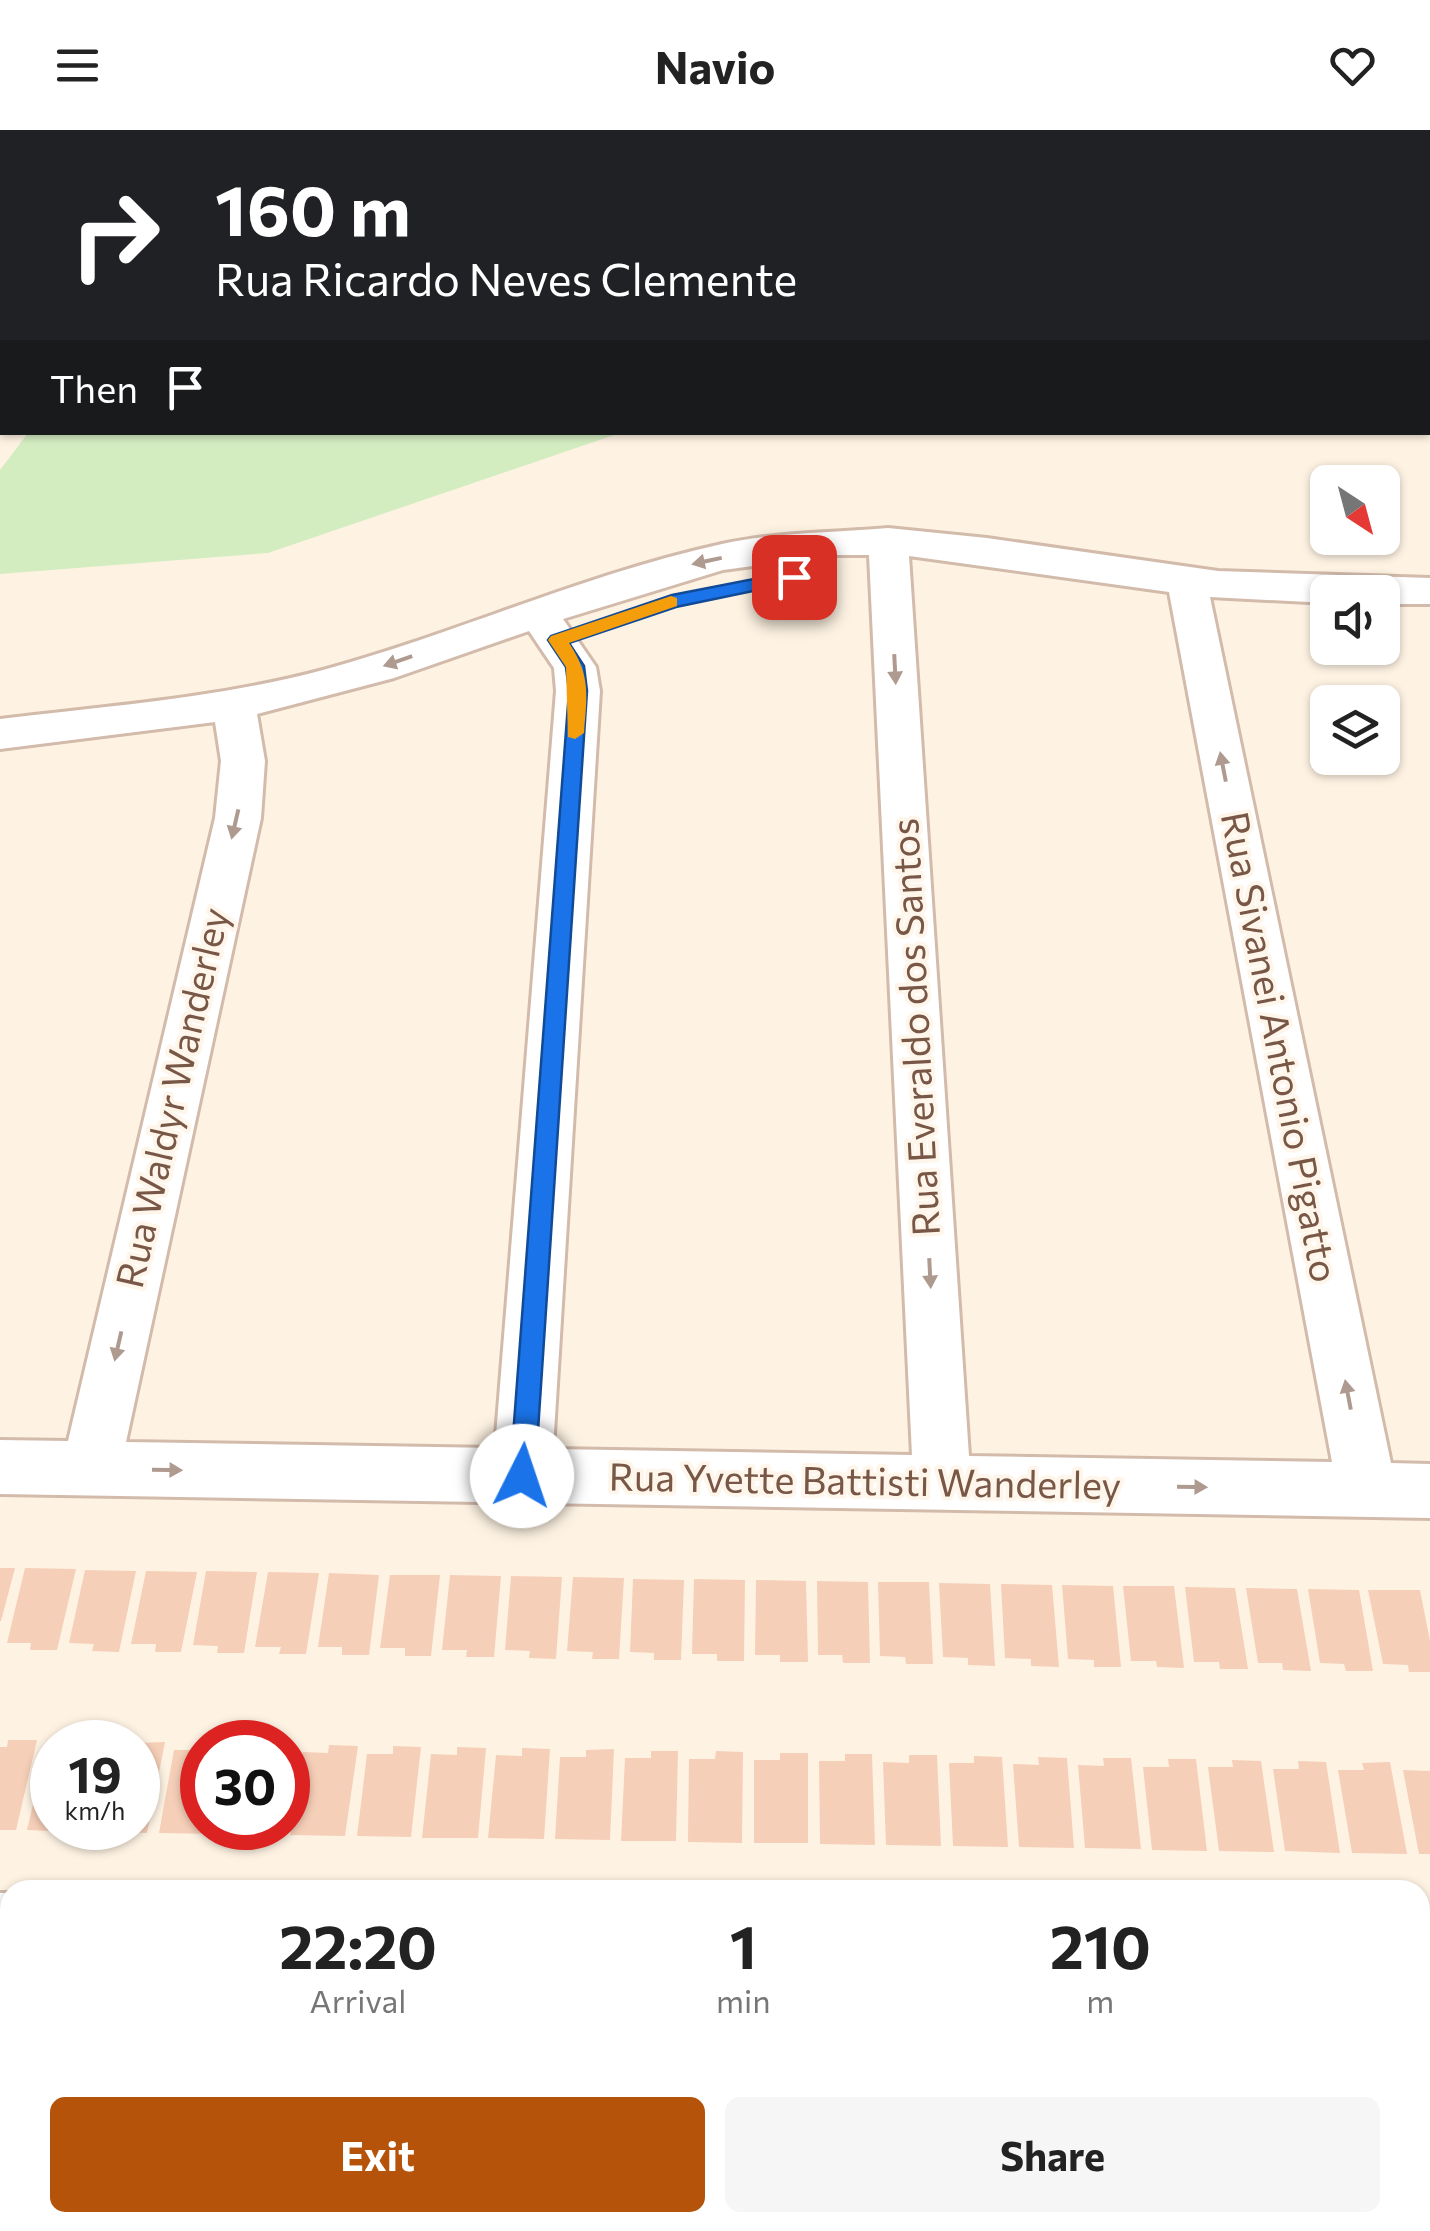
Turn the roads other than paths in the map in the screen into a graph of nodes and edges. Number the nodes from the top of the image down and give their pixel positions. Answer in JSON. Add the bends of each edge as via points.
{"nodes":[{"id":1,"x":889,"y":556,"type":"junction"},
{"id":2,"x":1430,"y":591,"type":"edge"},
{"id":3,"x":1189,"y":592,"type":"junction"},
{"id":4,"x":1310,"y":608,"type":"edge"},
{"id":5,"x":1400,"y":614,"type":"edge"},
{"id":6,"x":1430,"y":615,"type":"edge"},
{"id":7,"x":548,"y":626,"type":"junction"},
{"id":8,"x":236,"y":716,"type":"junction"},
{"id":9,"x":0,"y":734,"type":"edge"},
{"id":10,"x":0,"y":767,"type":"edge"},
{"id":11,"x":0,"y":1467,"type":"edge"},
{"id":12,"x":90,"y":1468,"type":"junction"},
{"id":13,"x":522,"y":1476,"type":"junction"},
{"id":14,"x":942,"y":1482,"type":"junction"},
{"id":15,"x":1367,"y":1490,"type":"junction"},
{"id":16,"x":1430,"y":1492,"type":"edge"}],
"edges":[{"from":1,"to":3,"type":"street","via":[[960,575]]},
{"from":1,"to":7,"type":"street"},
{"from":1,"to":14,"type":"street","name":"Rua Everaldo dos Santos","one_way":true},
{"from":2,"to":3,"type":"street"},
{"from":3,"to":4,"type":"street"},
{"from":15,"to":3,"type":"street","name":"Rua Sivanei Antonio Pigatto","one_way":true},
{"from":5,"to":6,"type":"street"},
{"from":7,"to":8,"type":"street","via":[[326,714]]},
{"from":7,"to":13,"type":"street","via":[[575,666],[578,691]]},
{"from":8,"to":9,"type":"street"},
{"from":8,"to":10,"type":"street"},
{"from":8,"to":12,"type":"street","name":"Rua Waldyr Wanderley","one_way":true,"via":[[243,761],[238,818]]},
{"from":11,"to":12,"type":"street","name":"Rua Yvette Battisti Wanderley"},
{"from":12,"to":13,"type":"street","name":"Rua Yvette Battisti Wanderley","one_way":true},
{"from":13,"to":14,"type":"street","name":"Rua Yvette Battisti Wanderley"},
{"from":14,"to":15,"type":"street","name":"Rua Yvette Battisti Wanderley","one_way":true},
{"from":15,"to":16,"type":"street","name":"Rua Yvette Battisti Wanderley"}]}
